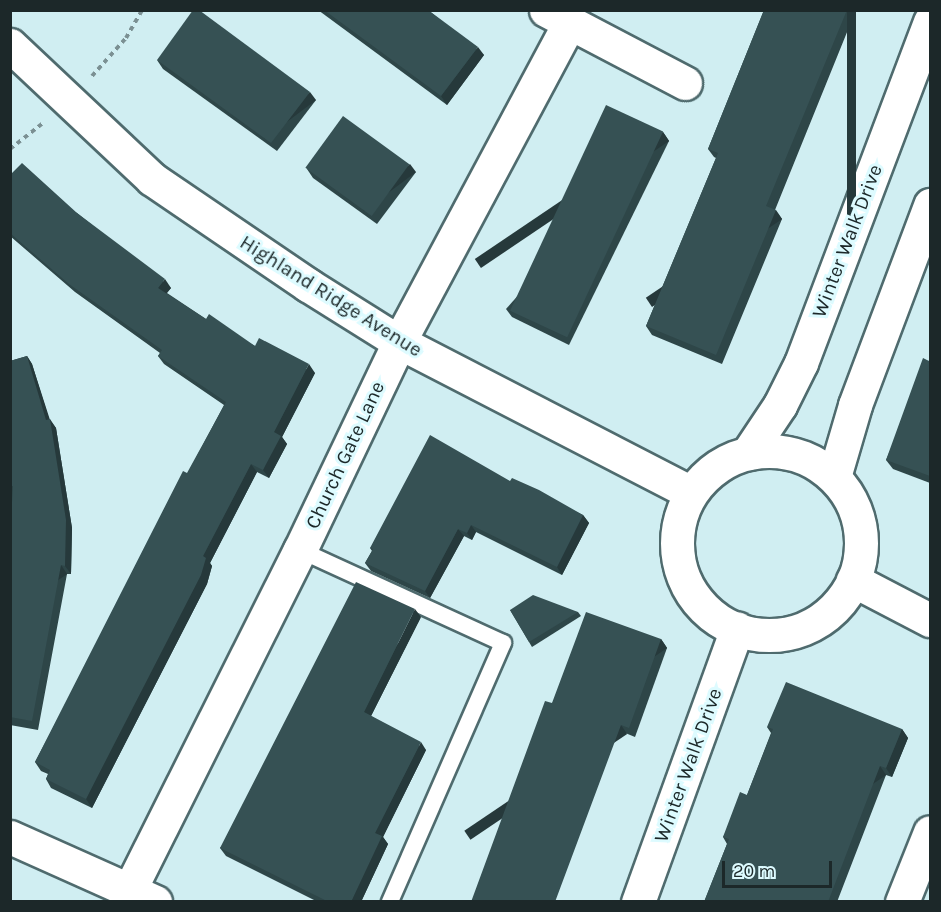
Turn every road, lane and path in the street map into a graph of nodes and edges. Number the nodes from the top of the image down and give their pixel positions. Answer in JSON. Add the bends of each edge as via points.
{"nodes":[{"id":1,"x":557,"y":18,"type":"edge"},
{"id":2,"x":930,"y":22,"type":"edge"},
{"id":3,"x":10,"y":45,"type":"edge"},
{"id":4,"x":686,"y":83,"type":"dead end"},
{"id":5,"x":930,"y":205,"type":"edge"},
{"id":6,"x":399,"y":342,"type":"junction"},
{"id":7,"x":748,"y":453,"type":"junction"},
{"id":8,"x":834,"y":477,"type":"junction"},
{"id":9,"x":690,"y":492,"type":"junction"},
{"id":10,"x":300,"y":550,"type":"junction"},
{"id":11,"x":853,"y":580,"type":"junction"},
{"id":12,"x":930,"y":620,"type":"edge"},
{"id":13,"x":737,"y":628,"type":"junction"},
{"id":14,"x":930,"y":832,"type":"edge"},
{"id":15,"x":10,"y":837,"type":"edge"},
{"id":16,"x":142,"y":895,"type":"edge"},
{"id":17,"x":390,"y":902,"type":"edge"},
{"id":18,"x":638,"y":902,"type":"edge"},
{"id":19,"x":902,"y":902,"type":"edge"}],
"edges":[{"from":1,"to":4,"type":"street"},
{"from":1,"to":6,"type":"street","name":"Church Gate Lane"},
{"from":2,"to":7,"type":"street","name":"Winter Walk Drive","via":[[801,363],[780,405]]},
{"from":3,"to":6,"type":"street","name":"Highland Ridge Avenue","via":[[152,179]]},
{"from":5,"to":8,"type":"street","via":[[855,405]]},
{"from":6,"to":9,"type":"street","name":"Highland Ridge Avenue"},
{"from":6,"to":10,"type":"street","name":"Church Gate Lane"},
{"from":7,"to":8,"type":"street","via":[[788,452],[816,463]]},
{"from":7,"to":9,"type":"street","via":[[711,471]]},
{"from":8,"to":11,"type":"street","via":[[850,497],[862,533]]},
{"from":9,"to":13,"type":"street","via":[[679,519],[681,569],[704,611]]},
{"from":10,"to":16,"type":"street","name":"Church Gate Lane"},
{"from":10,"to":17,"type":"lane","via":[[503,643]]},
{"from":11,"to":12,"type":"street"},
{"from":11,"to":13,"type":"street","via":[[842,600],[815,622],[780,634],[748,633]]},
{"from":13,"to":18,"type":"street","name":"Winter Walk Drive"},
{"from":14,"to":19,"type":"street"},
{"from":15,"to":16,"type":"street"}]}
